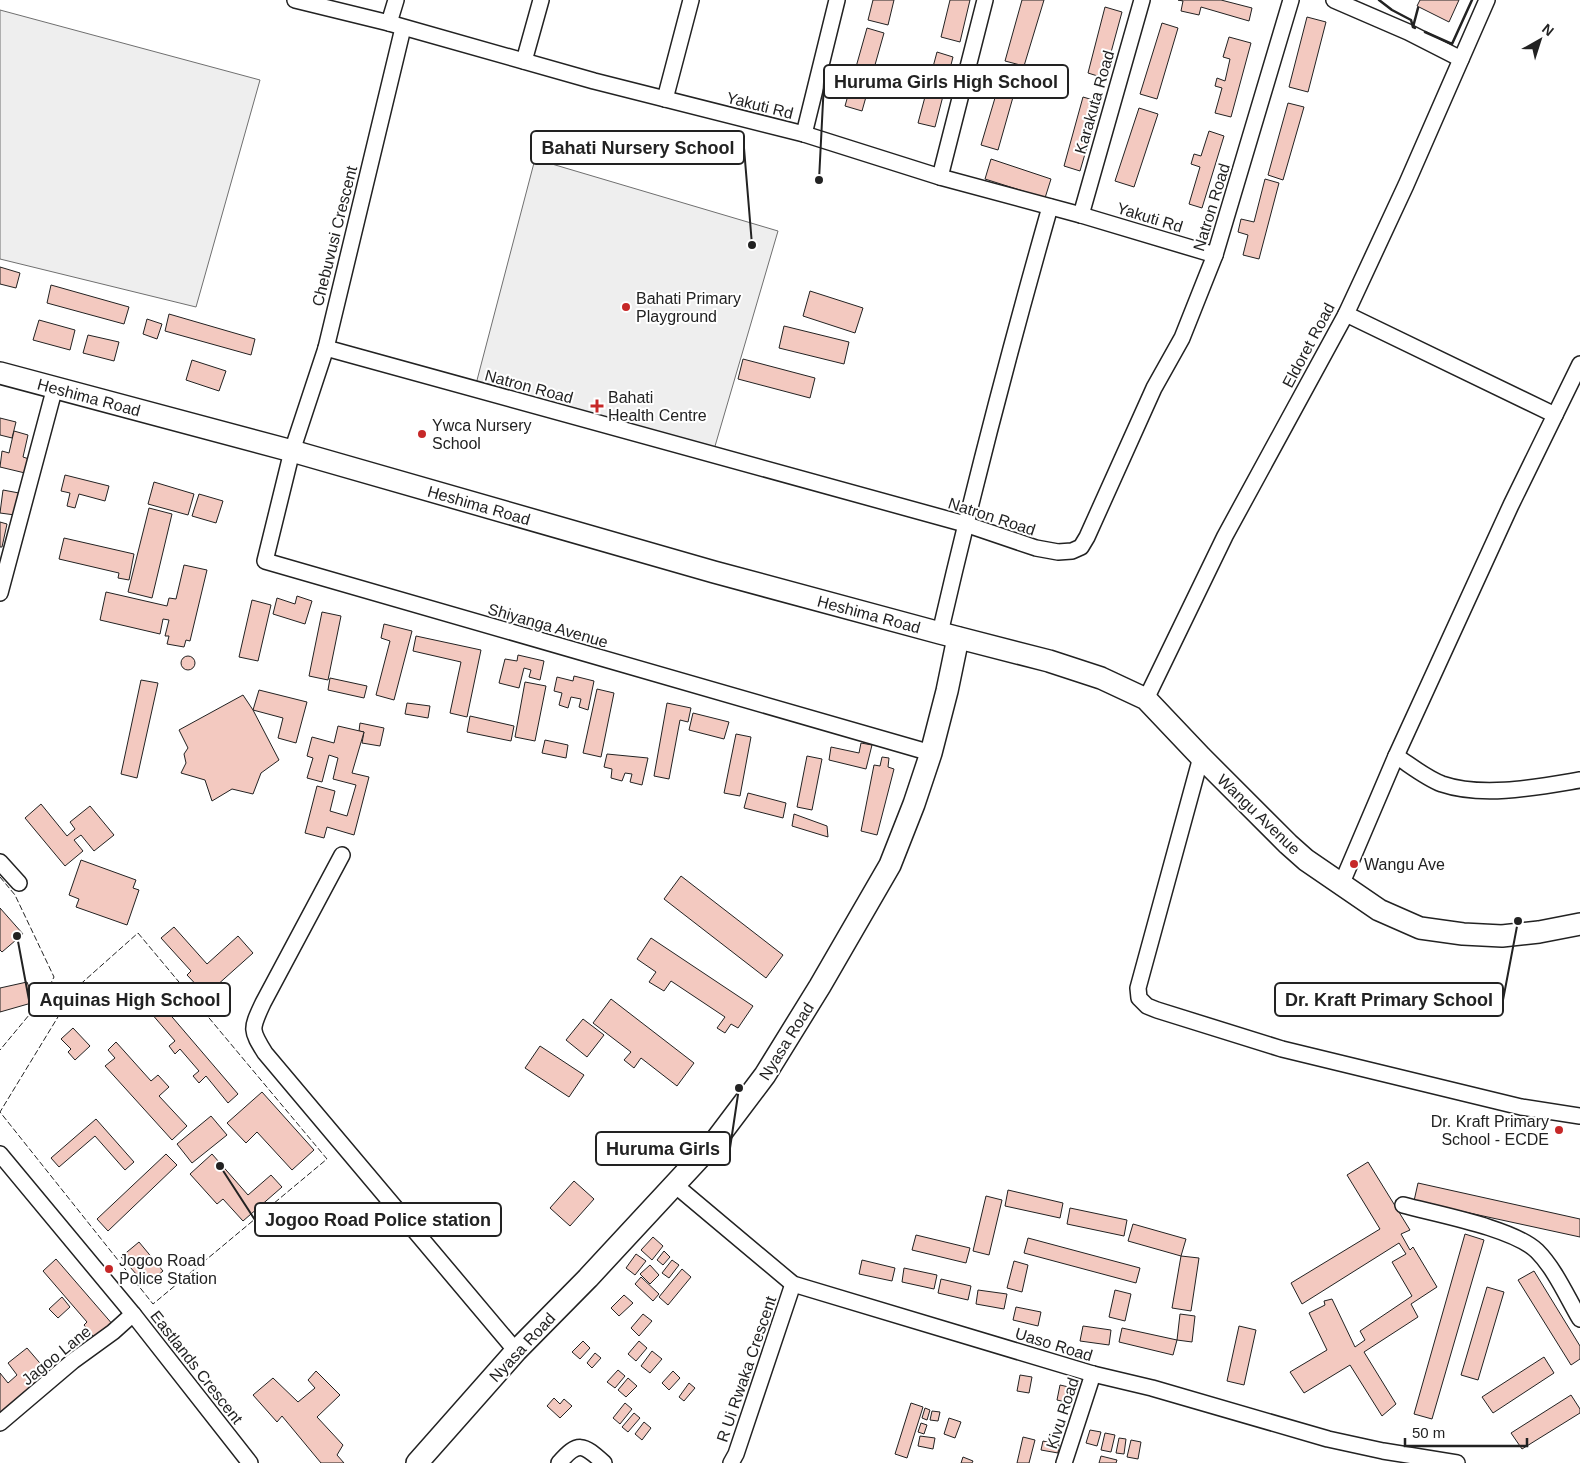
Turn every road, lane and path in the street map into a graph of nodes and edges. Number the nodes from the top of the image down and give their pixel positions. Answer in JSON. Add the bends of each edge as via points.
{"nodes":[{"id":1,"x":294,"y":0,"type":"edge"},
{"id":2,"x":396,"y":0,"type":"edge"},
{"id":3,"x":541,"y":0,"type":"edge"},
{"id":4,"x":691,"y":0,"type":"edge"},
{"id":5,"x":837,"y":0,"type":"edge"},
{"id":6,"x":985,"y":0,"type":"edge"},
{"id":7,"x":1142,"y":0,"type":"edge"},
{"id":8,"x":1291,"y":0,"type":"edge"},
{"id":9,"x":1334,"y":0,"type":"edge"},
{"id":10,"x":1487,"y":0,"type":"edge"},
{"id":11,"x":1361,"y":5,"type":"edge"},
{"id":12,"x":396,"y":25,"type":"junction"},
{"id":13,"x":1461,"y":59,"type":"junction"},
{"id":14,"x":524,"y":61,"type":"junction"},
{"id":15,"x":665,"y":99,"type":"junction"},
{"id":16,"x":804,"y":134,"type":"junction"},
{"id":17,"x":940,"y":176,"type":"junction"},
{"id":18,"x":1050,"y":207,"type":"junction"},
{"id":19,"x":1081,"y":214,"type":"junction"},
{"id":20,"x":1215,"y":255,"type":"junction"},
{"id":21,"x":1346,"y":314,"type":"junction"},
{"id":22,"x":326,"y":348,"type":"junction"},
{"id":23,"x":1580,"y":364,"type":"edge"},
{"id":24,"x":0,"y":373,"type":"edge"},
{"id":25,"x":55,"y":387,"type":"junction"},
{"id":26,"x":1555,"y":415,"type":"junction"},
{"id":27,"x":292,"y":451,"type":"junction"},
{"id":28,"x":965,"y":524,"type":"junction"},
{"id":29,"x":0,"y":593,"type":"edge"},
{"id":30,"x":949,"y":636,"type":"junction"},
{"id":31,"x":1146,"y":699,"type":"junction"},
{"id":32,"x":931,"y":753,"type":"junction"},
{"id":33,"x":1396,"y":756,"type":"junction"},
{"id":34,"x":1201,"y":757,"type":"junction"},
{"id":35,"x":1580,"y":780,"type":"edge"},
{"id":36,"x":342,"y":855,"type":"dead end"},
{"id":37,"x":0,"y":862,"type":"edge"},
{"id":38,"x":18,"y":883,"type":"dead end"},
{"id":39,"x":1341,"y":885,"type":"junction"},
{"id":40,"x":1580,"y":924,"type":"edge"},
{"id":41,"x":1580,"y":1116,"type":"edge"},
{"id":42,"x":0,"y":1154,"type":"edge"},
{"id":43,"x":674,"y":1185,"type":"junction"},
{"id":44,"x":1403,"y":1205,"type":"dead end"},
{"id":45,"x":793,"y":1284,"type":"junction"},
{"id":46,"x":133,"y":1314,"type":"junction"},
{"id":47,"x":1580,"y":1319,"type":"edge"},
{"id":48,"x":516,"y":1351,"type":"junction"},
{"id":49,"x":1093,"y":1374,"type":"junction"},
{"id":50,"x":0,"y":1424,"type":"edge"},
{"id":51,"x":250,"y":1463,"type":"edge"},
{"id":52,"x":417,"y":1463,"type":"edge"},
{"id":53,"x":559,"y":1463,"type":"edge"},
{"id":54,"x":604,"y":1463,"type":"edge"},
{"id":55,"x":731,"y":1463,"type":"edge"},
{"id":56,"x":1064,"y":1463,"type":"edge"},
{"id":57,"x":1457,"y":1463,"type":"edge"}],
"edges":[{"from":1,"to":12,"type":"street","name":"Yakuti Rd"},
{"from":2,"to":12,"type":"street","name":"Chebuvusi Crescent"},
{"from":3,"to":14,"type":"street"},
{"from":4,"to":15,"type":"street"},
{"from":5,"to":16,"type":"street"},
{"from":6,"to":17,"type":"street"},
{"from":7,"to":19,"type":"street","name":"Karakuta Road"},
{"from":8,"to":20,"type":"street","name":"Natron Road"},
{"from":9,"to":11,"type":"street"},
{"from":10,"to":13,"type":"street","name":"Eldoret Road"},
{"from":11,"to":13,"type":"street"},
{"from":12,"to":14,"type":"street","name":"Yakuti Rd"},
{"from":12,"to":22,"type":"street","name":"Chebuvusi Crescent"},
{"from":13,"to":21,"type":"street","name":"Eldoret Road"},
{"from":14,"to":15,"type":"street","name":"Yakuti Rd"},
{"from":15,"to":16,"type":"street","name":"Yakuti Rd"},
{"from":16,"to":17,"type":"street","name":"Yakuti Rd"},
{"from":17,"to":18,"type":"street","name":"Yakuti Rd"},
{"from":18,"to":19,"type":"street","name":"Yakuti Rd"},
{"from":18,"to":28,"type":"street"},
{"from":19,"to":20,"type":"street","name":"Yakuti Rd"},
{"from":20,"to":28,"type":"street","name":"Natron Road","via":[[1182,338],[1154,388],[1081,547],[1058,552],[1036,548]]},
{"from":21,"to":26,"type":"street"},
{"from":21,"to":31,"type":"street","name":"Eldoret Road","via":[[1225,536]]},
{"from":22,"to":27,"type":"street","name":"Chebuvusi Crescent"},
{"from":22,"to":28,"type":"street","name":"Natron Road"},
{"from":23,"to":26,"type":"street"},
{"from":24,"to":25,"type":"street","name":"Heshima Road"},
{"from":25,"to":27,"type":"street","name":"Heshima Road"},
{"from":25,"to":29,"type":"street"},
{"from":26,"to":33,"type":"street"},
{"from":27,"to":30,"type":"street","name":"Heshima Road"},
{"from":27,"to":32,"type":"street","name":"Shiyanga Avenue","via":[[265,562]]},
{"from":28,"to":30,"type":"street"},
{"from":30,"to":31,"type":"street","name":"Wangu Avenue","via":[[1049,661],[1101,678]]},
{"from":30,"to":32,"type":"street","name":"Nyasa Road","via":[[947,691]]},
{"from":31,"to":34,"type":"street","name":"Wangu Avenue"},
{"from":32,"to":43,"type":"street","name":"Nyasa Road","via":[[890,866],[820,986],[740,1110]]},
{"from":33,"to":35,"type":"street","via":[[1440,783],[1461,789],[1497,790]]},
{"from":33,"to":39,"type":"street"},
{"from":34,"to":39,"type":"street","name":"Wangu Avenue","via":[[1288,844]]},
{"from":34,"to":41,"type":"street","via":[[1138,988],[1140,998],[1147,1006],[1282,1049],[1521,1107]]},
{"from":36,"to":48,"type":"street","via":[[262,1003],[253,1032],[265,1053]]},
{"from":37,"to":38,"type":"street"},
{"from":39,"to":40,"type":"street","name":"Wangu Avenue","via":[[1379,910],[1420,928],[1502,936]]},
{"from":42,"to":46,"type":"street","name":"Eastlands Crescent"},
{"from":43,"to":45,"type":"street","name":"Uaso Road"},
{"from":43,"to":48,"type":"street","name":"Nyasa Road"},
{"from":44,"to":47,"type":"street","via":[[1475,1224],[1526,1242],[1549,1266]]},
{"from":45,"to":49,"type":"street","name":"Uaso Road"},
{"from":45,"to":55,"type":"street","name":"R Ui Rwaka Crescent"},
{"from":46,"to":50,"type":"street","name":"Jagoo Lane"},
{"from":46,"to":51,"type":"street","name":"Eastlands Crescent"},
{"from":48,"to":52,"type":"street","name":"Nyasa Road"},
{"from":49,"to":56,"type":"street","name":"Kivu Road"},
{"from":49,"to":57,"type":"street","name":"Uaso Road","via":[[1328,1439]]},
{"from":53,"to":54,"type":"street","via":[[572,1449],[579,1447]]}]}
